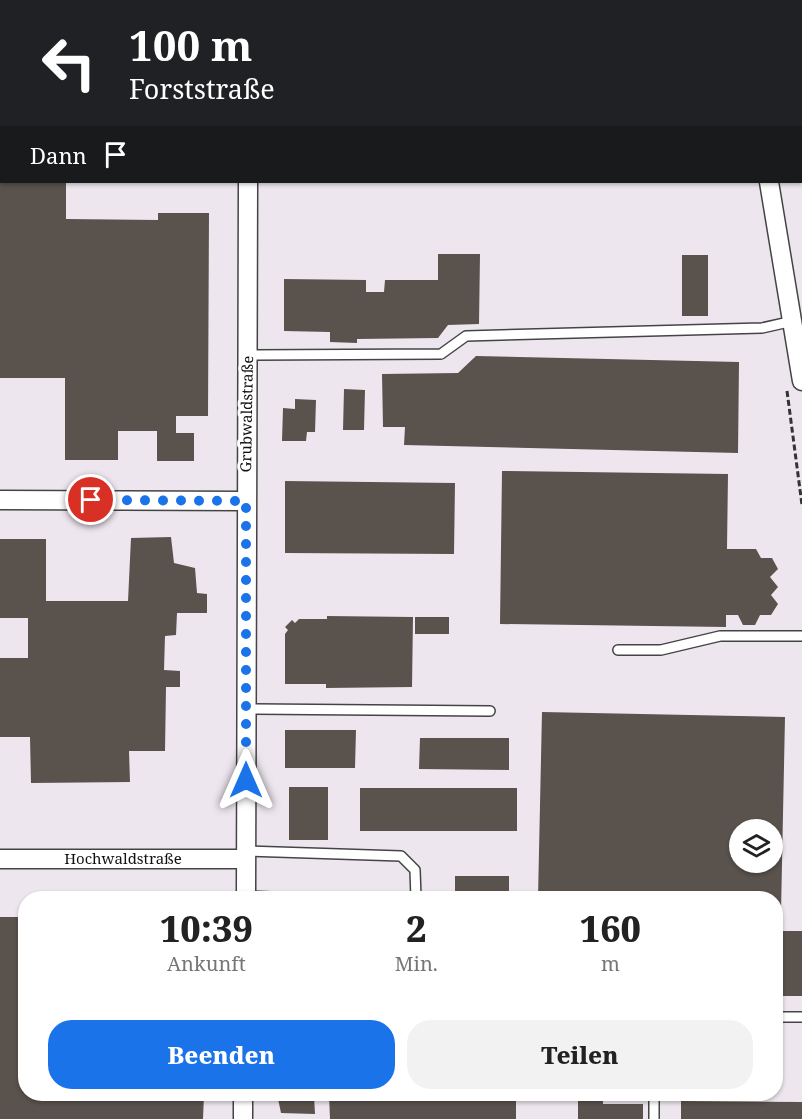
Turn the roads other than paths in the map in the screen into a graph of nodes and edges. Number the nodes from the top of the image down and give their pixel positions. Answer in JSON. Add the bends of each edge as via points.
{"nodes":[{"id":1,"x":248,"y":183,"type":"edge"},
{"id":2,"x":770,"y":183,"type":"edge"},
{"id":3,"x":793,"y":321,"type":"junction"},
{"id":4,"x":248,"y":355,"type":"junction"},
{"id":5,"x":802,"y":381,"type":"edge"},
{"id":6,"x":0,"y":500,"type":"edge"},
{"id":7,"x":246,"y":501,"type":"junction"},
{"id":8,"x":802,"y":636,"type":"edge"},
{"id":9,"x":618,"y":650,"type":"dead end"},
{"id":10,"x":246,"y":709,"type":"junction"},
{"id":11,"x":490,"y":711,"type":"dead end"},
{"id":12,"x":246,"y":855,"type":"junction"},
{"id":13,"x":0,"y":859,"type":"edge"},
{"id":14,"x":246,"y":891,"type":"edge"},
{"id":15,"x":416,"y":891,"type":"edge"},
{"id":16,"x":783,"y":1017,"type":"edge"},
{"id":17,"x":802,"y":1017,"type":"edge"},
{"id":18,"x":243,"y":1101,"type":"edge"},
{"id":19,"x":654,"y":1101,"type":"edge"},
{"id":20,"x":243,"y":1119,"type":"edge"},
{"id":21,"x":654,"y":1119,"type":"edge"}],
"edges":[{"from":1,"to":4,"type":"street","name":"Grubwaldstraße"},
{"from":2,"to":3,"type":"street"},
{"from":3,"to":4,"type":"lane","via":[[762,328],[466,336],[441,354]]},
{"from":3,"to":5,"type":"street"},
{"from":4,"to":7,"type":"street","name":"Grubwaldstraße"},
{"from":6,"to":7,"type":"street"},
{"from":7,"to":10,"type":"street","name":"Grubwaldstraße"},
{"from":8,"to":9,"type":"lane","via":[[720,636],[661,650]]},
{"from":10,"to":11,"type":"lane"},
{"from":10,"to":12,"type":"street","name":"Grubwaldstraße"},
{"from":12,"to":13,"type":"street","name":"Hochwaldstraße"},
{"from":12,"to":14,"type":"street","name":"Grubwaldstraße"},
{"from":12,"to":15,"type":"lane","via":[[401,856],[415,870]]},
{"from":16,"to":17,"type":"lane"},
{"from":18,"to":20,"type":"street"},
{"from":19,"to":21,"type":"lane"}]}
